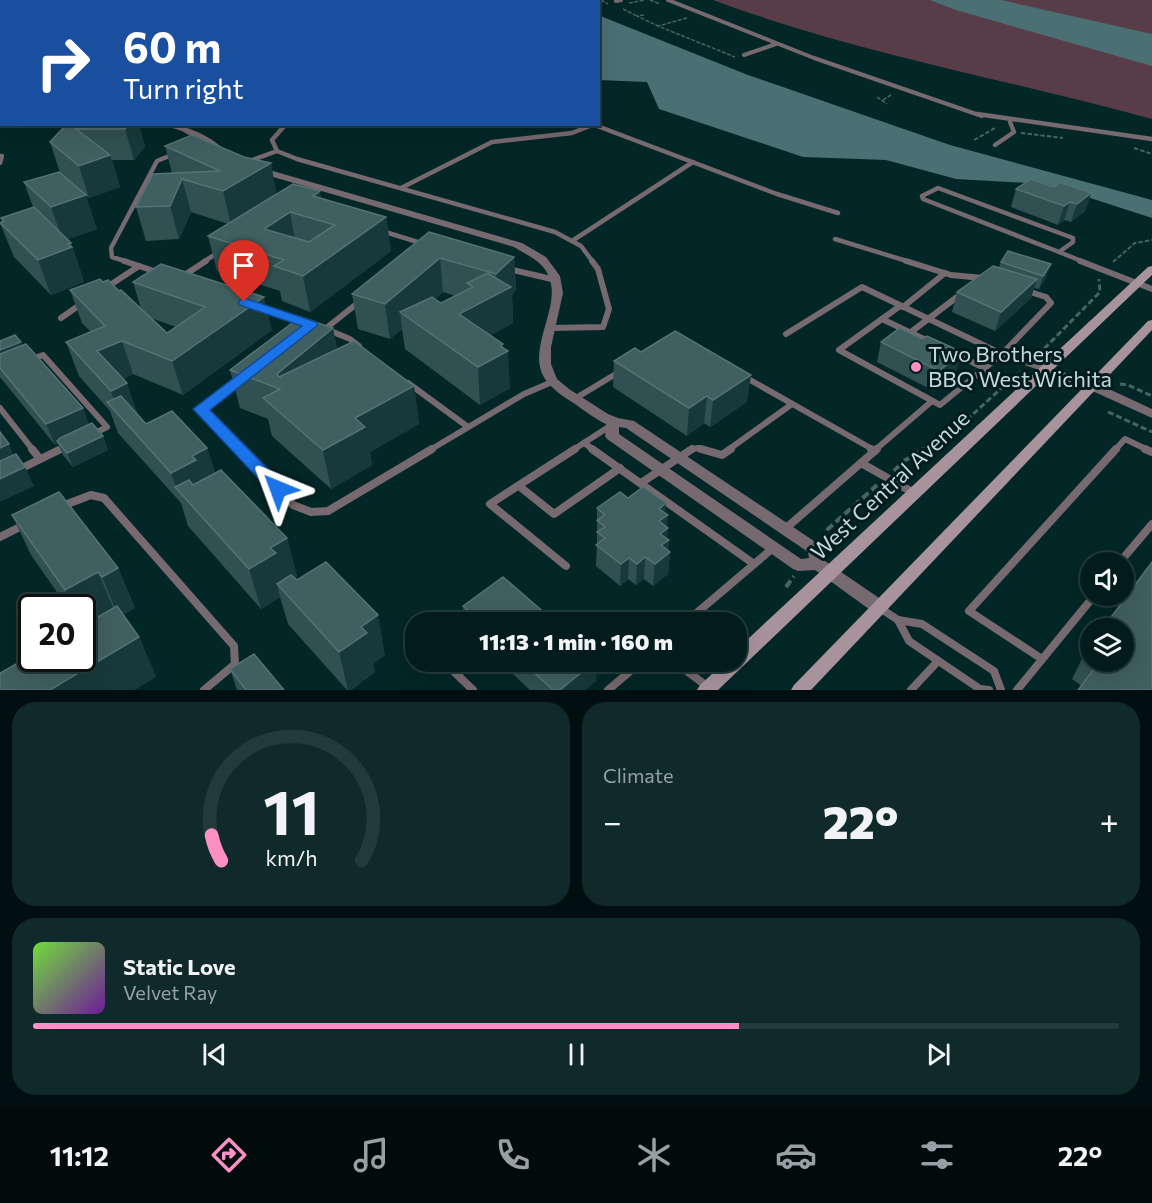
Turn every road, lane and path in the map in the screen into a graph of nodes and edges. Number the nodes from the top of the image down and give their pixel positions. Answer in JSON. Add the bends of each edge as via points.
{"nodes":[{"id":1,"x":645,"y":0,"type":"edge"},
{"id":2,"x":668,"y":0,"type":"edge"},
{"id":3,"x":622,"y":9,"type":"dead end"},
{"id":4,"x":644,"y":15,"type":"dead end"},
{"id":5,"x":690,"y":17,"type":"dead end"},
{"id":6,"x":658,"y":26,"type":"junction"},
{"id":7,"x":777,"y":44,"type":"junction"},
{"id":8,"x":744,"y":55,"type":"dead end"},
{"id":9,"x":740,"y":59,"type":"dead end"},
{"id":10,"x":895,"y":93,"type":"dead end"},
{"id":11,"x":877,"y":98,"type":"dead end"},
{"id":12,"x":883,"y":100,"type":"junction"},
{"id":13,"x":887,"y":104,"type":"dead end"},
{"id":14,"x":1010,"y":122,"type":"junction"},
{"id":15,"x":172,"y":126,"type":"edge"},
{"id":16,"x":284,"y":126,"type":"edge"},
{"id":17,"x":590,"y":126,"type":"edge"},
{"id":18,"x":595,"y":126,"type":"edge"},
{"id":19,"x":995,"y":128,"type":"dead end"},
{"id":20,"x":1152,"y":139,"type":"edge"},
{"id":21,"x":974,"y":140,"type":"dead end"},
{"id":22,"x":994,"y":146,"type":"dead end"},
{"id":23,"x":277,"y":151,"type":"junction"},
{"id":24,"x":178,"y":153,"type":"edge"},
{"id":25,"x":0,"y":156,"type":"edge"},
{"id":26,"x":693,"y":162,"type":"junction"},
{"id":27,"x":0,"y":163,"type":"edge"},
{"id":28,"x":244,"y":163,"type":"junction"},
{"id":29,"x":400,"y":188,"type":"junction"},
{"id":30,"x":838,"y":213,"type":"dead end"},
{"id":31,"x":372,"y":228,"type":"edge"},
{"id":32,"x":835,"y":239,"type":"dead end"},
{"id":33,"x":1152,"y":240,"type":"edge"},
{"id":34,"x":572,"y":242,"type":"junction"},
{"id":35,"x":225,"y":248,"type":"edge"},
{"id":36,"x":421,"y":252,"type":"edge"},
{"id":37,"x":1058,"y":253,"type":"junction"},
{"id":38,"x":140,"y":267,"type":"junction"},
{"id":39,"x":504,"y":268,"type":"edge"},
{"id":40,"x":1152,"y":269,"type":"edge"},
{"id":41,"x":1104,"y":271,"type":"junction"},
{"id":42,"x":945,"y":273,"type":"junction"},
{"id":43,"x":168,"y":276,"type":"edge"},
{"id":44,"x":983,"y":278,"type":"junction"},
{"id":45,"x":556,"y":280,"type":"junction"},
{"id":46,"x":993,"y":281,"type":"edge"},
{"id":47,"x":189,"y":283,"type":"edge"},
{"id":48,"x":1137,"y":283,"type":"junction"},
{"id":49,"x":1014,"y":287,"type":"edge"},
{"id":50,"x":1152,"y":289,"type":"edge"},
{"id":51,"x":100,"y":292,"type":"edge"},
{"id":52,"x":369,"y":294,"type":"edge"},
{"id":53,"x":90,"y":298,"type":"edge"},
{"id":54,"x":256,"y":306,"type":"edge"},
{"id":55,"x":901,"y":306,"type":"junction"},
{"id":56,"x":61,"y":318,"type":"dead end"},
{"id":57,"x":882,"y":318,"type":"junction"},
{"id":58,"x":928,"y":319,"type":"junction"},
{"id":59,"x":1152,"y":323,"type":"edge"},
{"id":60,"x":318,"y":327,"type":"edge"},
{"id":61,"x":550,"y":328,"type":"junction"},
{"id":62,"x":326,"y":329,"type":"junction"},
{"id":63,"x":302,"y":332,"type":"edge"},
{"id":64,"x":911,"y":332,"type":"junction"},
{"id":65,"x":786,"y":333,"type":"dead end"},
{"id":66,"x":932,"y":343,"type":"edge"},
{"id":67,"x":943,"y":348,"type":"edge"},
{"id":68,"x":368,"y":353,"type":"edge"},
{"id":69,"x":1002,"y":354,"type":"junction"},
{"id":70,"x":21,"y":363,"type":"edge"},
{"id":71,"x":1028,"y":363,"type":"junction"},
{"id":72,"x":624,"y":369,"type":"edge"},
{"id":73,"x":986,"y":369,"type":"junction"},
{"id":74,"x":1045,"y":369,"type":"junction"},
{"id":75,"x":733,"y":370,"type":"edge"},
{"id":76,"x":247,"y":374,"type":"edge"},
{"id":77,"x":404,"y":380,"type":"edge"},
{"id":78,"x":552,"y":382,"type":"junction"},
{"id":79,"x":1115,"y":384,"type":"dead end"},
{"id":80,"x":1092,"y":386,"type":"junction"},
{"id":81,"x":1152,"y":396,"type":"edge"},
{"id":82,"x":576,"y":398,"type":"junction"},
{"id":83,"x":932,"y":401,"type":"junction"},
{"id":84,"x":792,"y":404,"type":"junction"},
{"id":85,"x":0,"y":408,"type":"edge"},
{"id":86,"x":1108,"y":412,"type":"dead end"},
{"id":87,"x":1152,"y":414,"type":"edge"},
{"id":88,"x":614,"y":424,"type":"junction"},
{"id":89,"x":468,"y":428,"type":"junction"},
{"id":90,"x":1152,"y":432,"type":"edge"},
{"id":91,"x":88,"y":437,"type":"edge"},
{"id":92,"x":78,"y":441,"type":"edge"},
{"id":93,"x":584,"y":443,"type":"junction"},
{"id":94,"x":875,"y":451,"type":"junction"},
{"id":95,"x":1152,"y":452,"type":"edge"},
{"id":96,"x":678,"y":457,"type":"junction"},
{"id":97,"x":40,"y":459,"type":"junction"},
{"id":98,"x":861,"y":463,"type":"junction"},
{"id":99,"x":620,"y":468,"type":"junction"},
{"id":100,"x":661,"y":470,"type":"junction"},
{"id":101,"x":10,"y":474,"type":"edge"},
{"id":102,"x":886,"y":477,"type":"junction"},
{"id":103,"x":641,"y":483,"type":"junction"},
{"id":104,"x":519,"y":486,"type":"junction"},
{"id":105,"x":914,"y":493,"type":"junction"},
{"id":106,"x":52,"y":511,"type":"edge"},
{"id":107,"x":31,"y":522,"type":"edge"},
{"id":108,"x":1151,"y":526,"type":"edge"},
{"id":109,"x":785,"y":529,"type":"junction"},
{"id":110,"x":0,"y":537,"type":"edge"},
{"id":111,"x":772,"y":548,"type":"junction"},
{"id":112,"x":1129,"y":552,"type":"edge"},
{"id":113,"x":816,"y":563,"type":"junction"},
{"id":114,"x":754,"y":564,"type":"junction"},
{"id":115,"x":566,"y":566,"type":"dead end"},
{"id":116,"x":786,"y":587,"type":"dead end"},
{"id":117,"x":1086,"y":606,"type":"edge"},
{"id":118,"x":879,"y":607,"type":"junction"},
{"id":119,"x":698,"y":612,"type":"edge"},
{"id":120,"x":898,"y":620,"type":"junction"},
{"id":121,"x":747,"y":648,"type":"edge"},
{"id":122,"x":1042,"y":659,"type":"junction"},
{"id":123,"x":938,"y":661,"type":"junction"},
{"id":124,"x":454,"y":672,"type":"edge"},
{"id":125,"x":629,"y":672,"type":"edge"},
{"id":126,"x":687,"y":672,"type":"edge"},
{"id":127,"x":725,"y":672,"type":"edge"},
{"id":128,"x":707,"y":689,"type":"edge"},
{"id":129,"x":204,"y":690,"type":"edge"},
{"id":130,"x":473,"y":690,"type":"edge"},
{"id":131,"x":608,"y":690,"type":"edge"},
{"id":132,"x":800,"y":690,"type":"edge"},
{"id":133,"x":911,"y":690,"type":"edge"},
{"id":134,"x":989,"y":690,"type":"edge"},
{"id":135,"x":1001,"y":690,"type":"edge"},
{"id":136,"x":1017,"y":690,"type":"edge"}],
"edges":[{"from":1,"to":3,"type":"path"},
{"from":2,"to":7,"type":"lane"},
{"from":4,"to":6,"type":"path","via":[[637,16]]},
{"from":5,"to":6,"type":"path"},
{"from":6,"to":9,"type":"path"},
{"from":7,"to":8,"type":"lane"},
{"from":7,"to":14,"type":"lane","via":[[975,114]]},
{"from":10,"to":12,"type":"path"},
{"from":11,"to":12,"type":"path"},
{"from":12,"to":13,"type":"path"},
{"from":14,"to":20,"type":"lane"},
{"from":14,"to":22,"type":"lane","via":[[1014,132]]},
{"from":15,"to":28,"type":"street","via":[[185,129],[205,145]]},
{"from":16,"to":23,"type":"lane","via":[[272,140]]},
{"from":17,"to":29,"type":"lane","via":[[572,133],[492,142]]},
{"from":18,"to":26,"type":"lane"},
{"from":19,"to":21,"type":"path"},
{"from":23,"to":28,"type":"lane"},
{"from":23,"to":29,"type":"lane"},
{"from":24,"to":38,"type":"lane","via":[[157,161],[111,248],[112,257]]},
{"from":25,"to":27,"type":"lane"},
{"from":26,"to":30,"type":"lane"},
{"from":26,"to":34,"type":"lane"},
{"from":28,"to":45,"type":"street","via":[[313,190],[518,244],[540,256]]},
{"from":29,"to":34,"type":"lane","via":[[555,232]]},
{"from":31,"to":36,"type":"lane","via":[[430,245]]},
{"from":32,"to":42,"type":"lane"},
{"from":33,"to":41,"type":"path","via":[[1135,243]]},
{"from":34,"to":61,"type":"lane","via":[[581,246],[598,269],[609,309],[603,327]]},
{"from":35,"to":47,"type":"lane","via":[[177,279]]},
{"from":37,"to":37,"type":"lane","via":[[923,199],[922,196],[938,188],[1073,238]]},
{"from":37,"to":41,"type":"lane"},
{"from":38,"to":43,"type":"lane"},
{"from":38,"to":51,"type":"lane"},
{"from":39,"to":45,"type":"lane"},
{"from":40,"to":48,"type":"main road","name":"West Central Avenue"},
{"from":41,"to":48,"type":"lane"},
{"from":41,"to":71,"type":"path","via":[[1098,276],[1100,292]]},
{"from":42,"to":44,"type":"lane"},
{"from":42,"to":55,"type":"lane"},
{"from":44,"to":46,"type":"lane"},
{"from":44,"to":58,"type":"lane"},
{"from":45,"to":61,"type":"street","via":[[558,294]]},
{"from":48,"to":50,"type":"lane"},
{"from":48,"to":74,"type":"main road","name":"West Central Avenue"},
{"from":49,"to":69,"type":"lane","via":[[1051,301]]},
{"from":52,"to":62,"type":"lane"},
{"from":53,"to":56,"type":"lane"},
{"from":54,"to":63,"type":"lane","via":[[312,325]]},
{"from":55,"to":57,"type":"lane"},
{"from":55,"to":58,"type":"lane"},
{"from":55,"to":65,"type":"lane","via":[[859,287]]},
{"from":57,"to":64,"type":"lane"},
{"from":57,"to":83,"type":"lane","via":[[839,350]]},
{"from":58,"to":64,"type":"lane"},
{"from":58,"to":69,"type":"lane"},
{"from":59,"to":80,"type":"main road"},
{"from":60,"to":62,"type":"lane"},
{"from":61,"to":78,"type":"street","via":[[544,358]]},
{"from":62,"to":68,"type":"lane","via":[[350,339]]},
{"from":64,"to":66,"type":"lane"},
{"from":67,"to":73,"type":"lane"},
{"from":69,"to":71,"type":"lane"},
{"from":69,"to":73,"type":"lane"},
{"from":70,"to":91,"type":"lane","via":[[43,355],[107,428]]},
{"from":71,"to":74,"type":"lane"},
{"from":71,"to":102,"type":"path","via":[[958,428],[904,461]]},
{"from":72,"to":82,"type":"lane"},
{"from":73,"to":83,"type":"lane","via":[[944,404]]},
{"from":74,"to":80,"type":"street"},
{"from":74,"to":105,"type":"main road","name":"West Central Avenue"},
{"from":75,"to":84,"type":"lane"},
{"from":76,"to":89,"type":"lane","via":[[201,409],[293,505],[311,512],[328,511]]},
{"from":77,"to":89,"type":"lane"},
{"from":78,"to":82,"type":"street"},
{"from":78,"to":89,"type":"lane"},
{"from":79,"to":81,"type":"path","via":[[1128,385]]},
{"from":80,"to":87,"type":"street"},
{"from":80,"to":118,"type":"main road"},
{"from":82,"to":88,"type":"street"},
{"from":83,"to":94,"type":"lane"},
{"from":84,"to":94,"type":"lane"},
{"from":84,"to":96,"type":"lane","via":[[722,455],[698,448]]},
{"from":85,"to":97,"type":"lane"},
{"from":86,"to":90,"type":"path"},
{"from":88,"to":93,"type":"lane"},
{"from":88,"to":96,"type":"street","via":[[629,424]]},
{"from":88,"to":100,"type":"street","via":[[612,436]]},
{"from":92,"to":97,"type":"lane"},
{"from":93,"to":99,"type":"lane"},
{"from":93,"to":104,"type":"lane"},
{"from":94,"to":98,"type":"lane"},
{"from":95,"to":122,"type":"lane","via":[[1125,439],[969,612]]},
{"from":96,"to":100,"type":"lane"},
{"from":96,"to":109,"type":"street"},
{"from":97,"to":101,"type":"lane"},
{"from":98,"to":102,"type":"lane"},
{"from":98,"to":109,"type":"lane"},
{"from":99,"to":103,"type":"lane"},
{"from":99,"to":104,"type":"lane","via":[[554,514]]},
{"from":100,"to":103,"type":"lane"},
{"from":100,"to":111,"type":"street"},
{"from":102,"to":105,"type":"lane"},
{"from":102,"to":113,"type":"path","via":[[828,529]]},
{"from":103,"to":114,"type":"lane"},
{"from":104,"to":115,"type":"lane","via":[[490,504]]},
{"from":105,"to":113,"type":"main road","name":"West Central Avenue"},
{"from":106,"to":129,"type":"lane","via":[[91,495],[104,498],[234,646],[235,664]]},
{"from":107,"to":110,"type":"lane"},
{"from":108,"to":112,"type":"lane"},
{"from":109,"to":113,"type":"street"},
{"from":111,"to":113,"type":"street","via":[[798,565]]},
{"from":111,"to":114,"type":"lane"},
{"from":113,"to":116,"type":"path"},
{"from":113,"to":118,"type":"street"},
{"from":113,"to":121,"type":"main road","name":"West Central Avenue"},
{"from":114,"to":119,"type":"lane"},
{"from":117,"to":122,"type":"lane"},
{"from":118,"to":120,"type":"lane"},
{"from":118,"to":132,"type":"main road"},
{"from":120,"to":123,"type":"lane","via":[[909,641]]},
{"from":120,"to":135,"type":"lane","via":[[922,624],[994,671]]},
{"from":122,"to":136,"type":"lane"},
{"from":123,"to":133,"type":"lane"},
{"from":123,"to":134,"type":"lane","via":[[980,689]]},
{"from":124,"to":130,"type":"lane"},
{"from":125,"to":131,"type":"lane"},
{"from":126,"to":128,"type":"lane"},
{"from":127,"to":128,"type":"main road","name":"West Central Avenue"}]}
